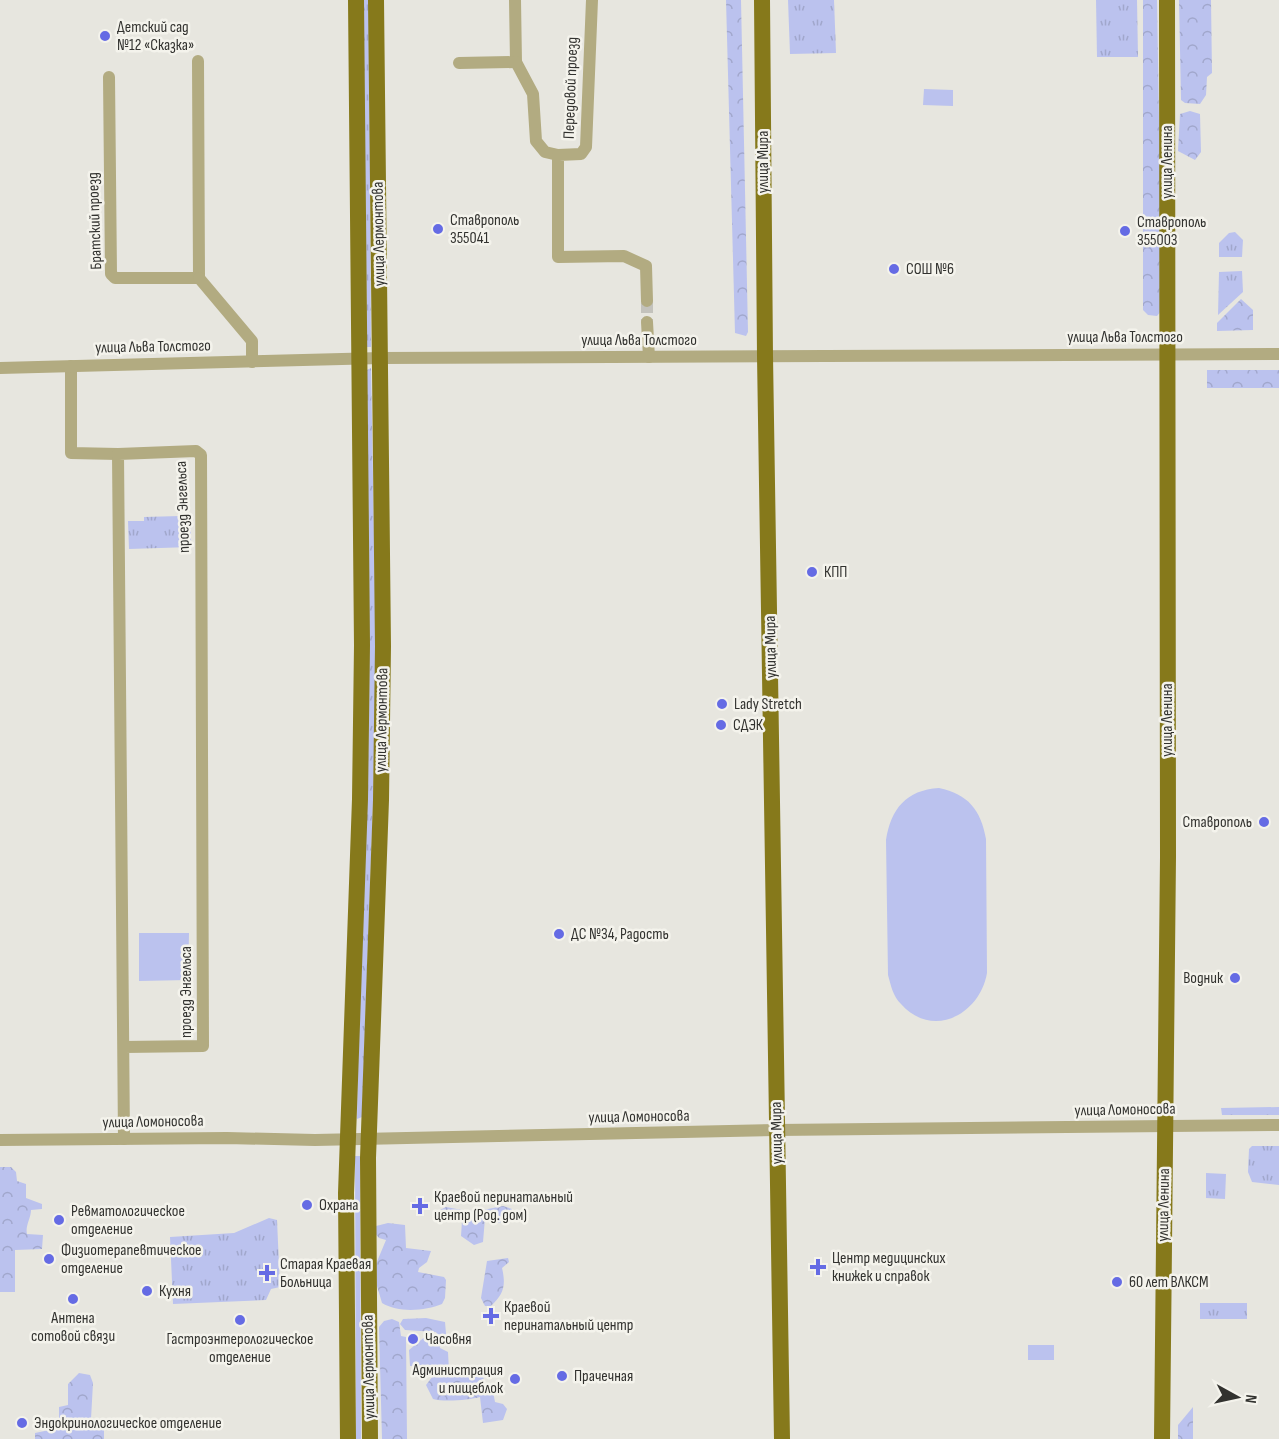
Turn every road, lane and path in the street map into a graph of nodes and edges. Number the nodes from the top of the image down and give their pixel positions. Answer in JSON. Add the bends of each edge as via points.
{"nodes":[{"id":1,"x":356,"y":0,"type":"edge"},
{"id":2,"x":376,"y":0,"type":"edge"},
{"id":3,"x":515,"y":0,"type":"edge"},
{"id":4,"x":592,"y":0,"type":"edge"},
{"id":5,"x":762,"y":0,"type":"edge"},
{"id":6,"x":1167,"y":0,"type":"edge"},
{"id":7,"x":198,"y":61,"type":"dead end"},
{"id":8,"x":459,"y":63,"type":"dead end"},
{"id":9,"x":516,"y":63,"type":"junction"},
{"id":10,"x":109,"y":77,"type":"dead end"},
{"id":11,"x":558,"y":155,"type":"junction"},
{"id":12,"x":199,"y":278,"type":"junction"},
{"id":13,"x":647,"y":301,"type":"tunnel mouth"},
{"id":14,"x":647,"y":322,"type":"tunnel mouth"},
{"id":15,"x":1166,"y":353,"type":"junction"},
{"id":16,"x":1279,"y":354,"type":"edge"},
{"id":17,"x":765,"y":356,"type":"junction"},
{"id":18,"x":649,"y":357,"type":"junction"},
{"id":19,"x":359,"y":358,"type":"junction"},
{"id":20,"x":381,"y":358,"type":"junction"},
{"id":21,"x":252,"y":362,"type":"junction"},
{"id":22,"x":71,"y":366,"type":"junction"},
{"id":23,"x":0,"y":368,"type":"edge"},
{"id":24,"x":118,"y":454,"type":"junction"},
{"id":25,"x":124,"y":1047,"type":"junction"},
{"id":26,"x":1279,"y":1125,"type":"edge"},
{"id":27,"x":1165,"y":1126,"type":"junction"},
{"id":28,"x":777,"y":1131,"type":"junction"},
{"id":29,"x":369,"y":1138,"type":"junction"},
{"id":30,"x":124,"y":1139,"type":"junction"},
{"id":31,"x":348,"y":1139,"type":"junction"},
{"id":32,"x":0,"y":1140,"type":"edge"},
{"id":33,"x":348,"y":1439,"type":"edge"},
{"id":34,"x":370,"y":1439,"type":"edge"},
{"id":35,"x":782,"y":1439,"type":"edge"},
{"id":36,"x":1162,"y":1439,"type":"edge"}],
"edges":[{"from":1,"to":19,"type":"main road","name":"улица Лермонтова"},
{"from":2,"to":20,"type":"main road","name":"улица Лермонтова"},
{"from":3,"to":9,"type":"street","name":"Передовой проезд"},
{"from":4,"to":11,"type":"street","name":"Передовой проезд","via":[[586,147],[581,154]]},
{"from":5,"to":17,"type":"main road","name":"улица Мира"},
{"from":6,"to":15,"type":"main road","name":"улица Ленина"},
{"from":7,"to":12,"type":"street"},
{"from":8,"to":9,"type":"street"},
{"from":9,"to":11,"type":"street","name":"Передовой проезд","via":[[533,94],[536,141],[545,152]]},
{"from":10,"to":12,"type":"street","name":"Братский проезд","via":[[111,274],[115,278]]},
{"from":11,"to":13,"type":"street","name":"Передовой проезд","via":[[558,257],[624,256],[646,266]]},
{"from":12,"to":21,"type":"street","via":[[252,341]]},
{"from":14,"to":18,"type":"street"},
{"from":15,"to":16,"type":"street","name":"улица Льва Толстого"},
{"from":15,"to":17,"type":"street","name":"улица Льва Толстого"},
{"from":15,"to":27,"type":"main road","name":"улица Ленина"},
{"from":17,"to":18,"type":"street","name":"улица Льва Толстого"},
{"from":17,"to":28,"type":"main road","name":"улица Мира"},
{"from":18,"to":20,"type":"street","name":"улица Льва Толстого"},
{"from":19,"to":20,"type":"street","name":"улица Льва Толстого"},
{"from":19,"to":21,"type":"street","name":"улица Льва Толстого"},
{"from":19,"to":31,"type":"main road","name":"улица Лермонтова","via":[[361,728]]},
{"from":20,"to":29,"type":"main road","name":"улица Лермонтова","via":[[383,646]]},
{"from":21,"to":22,"type":"street","name":"улица Льва Толстого"},
{"from":22,"to":23,"type":"street","name":"улица Льва Толстого"},
{"from":22,"to":24,"type":"street","via":[[71,453]]},
{"from":24,"to":25,"type":"street"},
{"from":24,"to":25,"type":"street","name":"проезд Энгельса","via":[[196,451],[201,455],[203,1046]]},
{"from":25,"to":30,"type":"street"},
{"from":26,"to":27,"type":"street","name":"улица Ломоносова"},
{"from":27,"to":28,"type":"street","name":"улица Ломоносова"},
{"from":27,"to":36,"type":"main road","name":"улица Ленина"},
{"from":28,"to":29,"type":"street","name":"улица Ломоносова"},
{"from":28,"to":35,"type":"main road","name":"улица Мира"},
{"from":29,"to":31,"type":"street","name":"улица Ломоносова"},
{"from":29,"to":34,"type":"main road","name":"улица Лермонтова"},
{"from":30,"to":31,"type":"street","name":"улица Ломоносова"},
{"from":30,"to":32,"type":"street","name":"улица Ломоносова"},
{"from":31,"to":33,"type":"main road","name":"улица Лермонтова"}]}
